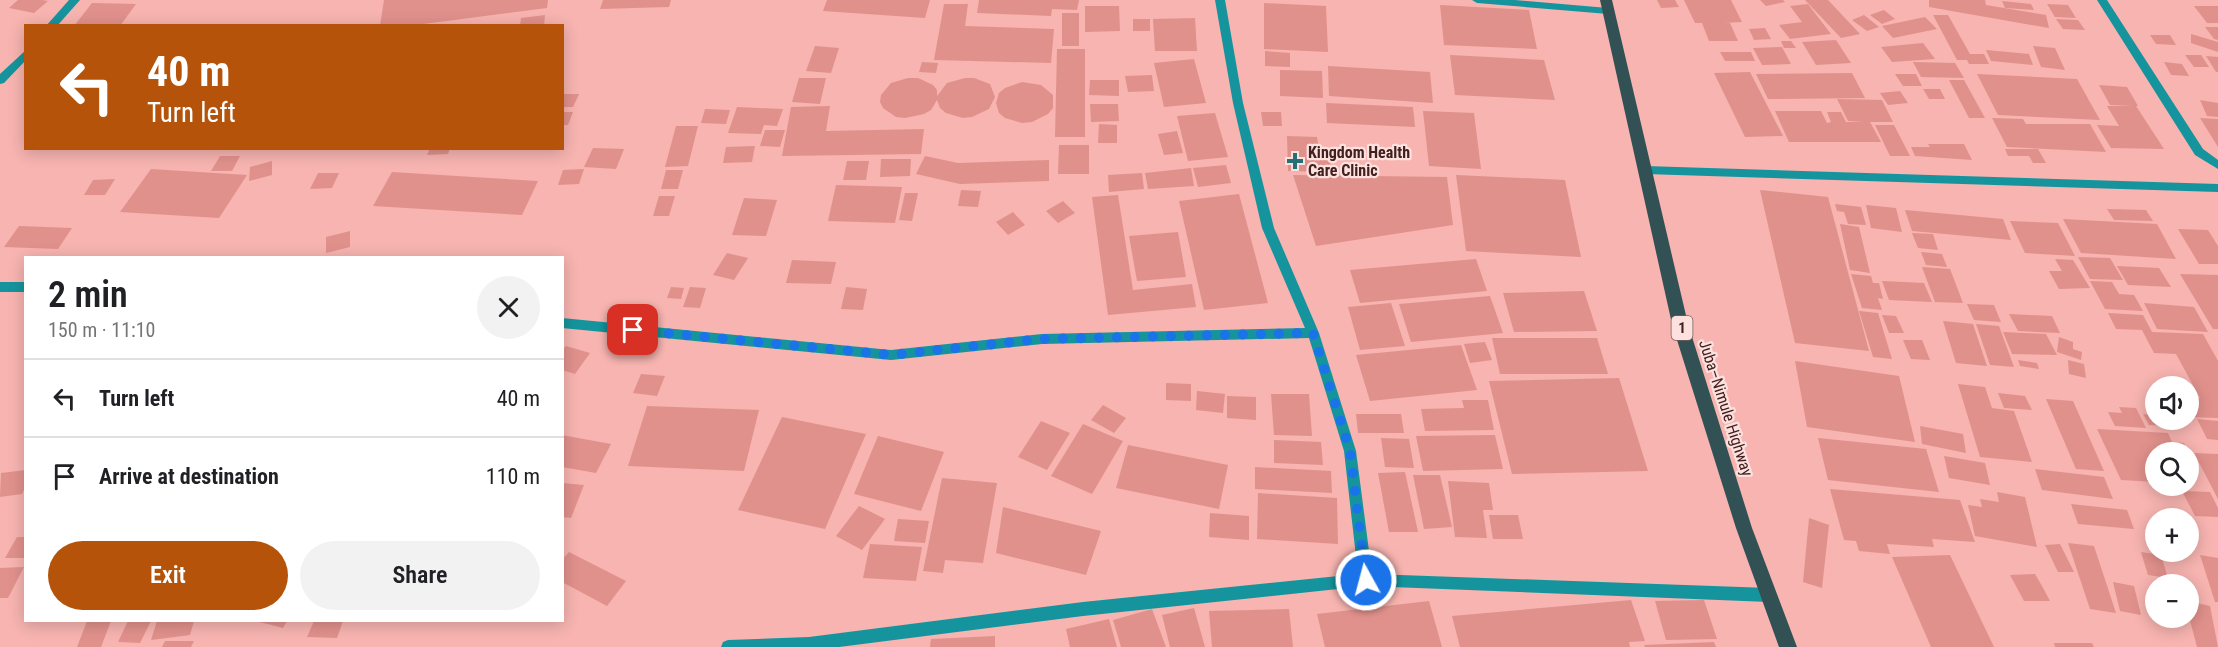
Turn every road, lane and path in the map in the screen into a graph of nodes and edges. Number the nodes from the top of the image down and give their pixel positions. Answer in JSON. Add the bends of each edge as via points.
{"nodes":[{"id":1,"x":75,"y":0,"type":"edge"},
{"id":2,"x":1221,"y":0,"type":"edge"},
{"id":3,"x":1477,"y":0,"type":"edge"},
{"id":4,"x":2102,"y":0,"type":"edge"},
{"id":5,"x":1607,"y":5,"type":"edge"},
{"id":6,"x":53,"y":24,"type":"edge"},
{"id":7,"x":24,"y":54,"type":"edge"},
{"id":8,"x":0,"y":80,"type":"edge"},
{"id":9,"x":2218,"y":165,"type":"edge"},
{"id":10,"x":1645,"y":170,"type":"junction"},
{"id":11,"x":2218,"y":188,"type":"edge"},
{"id":12,"x":0,"y":287,"type":"edge"},
{"id":13,"x":24,"y":287,"type":"edge"},
{"id":14,"x":564,"y":323,"type":"edge"},
{"id":15,"x":1313,"y":333,"type":"junction"},
{"id":16,"x":1366,"y":580,"type":"junction"},
{"id":17,"x":1769,"y":594,"type":"junction"},
{"id":18,"x":728,"y":647,"type":"edge"},
{"id":19,"x":1788,"y":647,"type":"edge"}],
"edges":[{"from":1,"to":6,"type":"street"},
{"from":2,"to":15,"type":"street","via":[[1238,103],[1268,228]]},
{"from":3,"to":5,"type":"street"},
{"from":4,"to":9,"type":"street","via":[[2199,152]]},
{"from":5,"to":10,"type":"main road","name":"Juba–Nimule Highway","number":"1"},
{"from":7,"to":8,"type":"street"},
{"from":10,"to":11,"type":"street"},
{"from":10,"to":17,"type":"main road","name":"Juba–Nimule Highway","number":"1","via":[[1680,324],[1744,528]]},
{"from":12,"to":13,"type":"street"},
{"from":14,"to":15,"type":"street","via":[[891,355],[1042,339]]},
{"from":15,"to":16,"type":"street","via":[[1350,451]]},
{"from":16,"to":17,"type":"street"},
{"from":16,"to":18,"type":"street","via":[[1083,609],[808,644]]},
{"from":17,"to":19,"type":"main road","name":"Juba–Nimule Highway","number":"1"}]}
